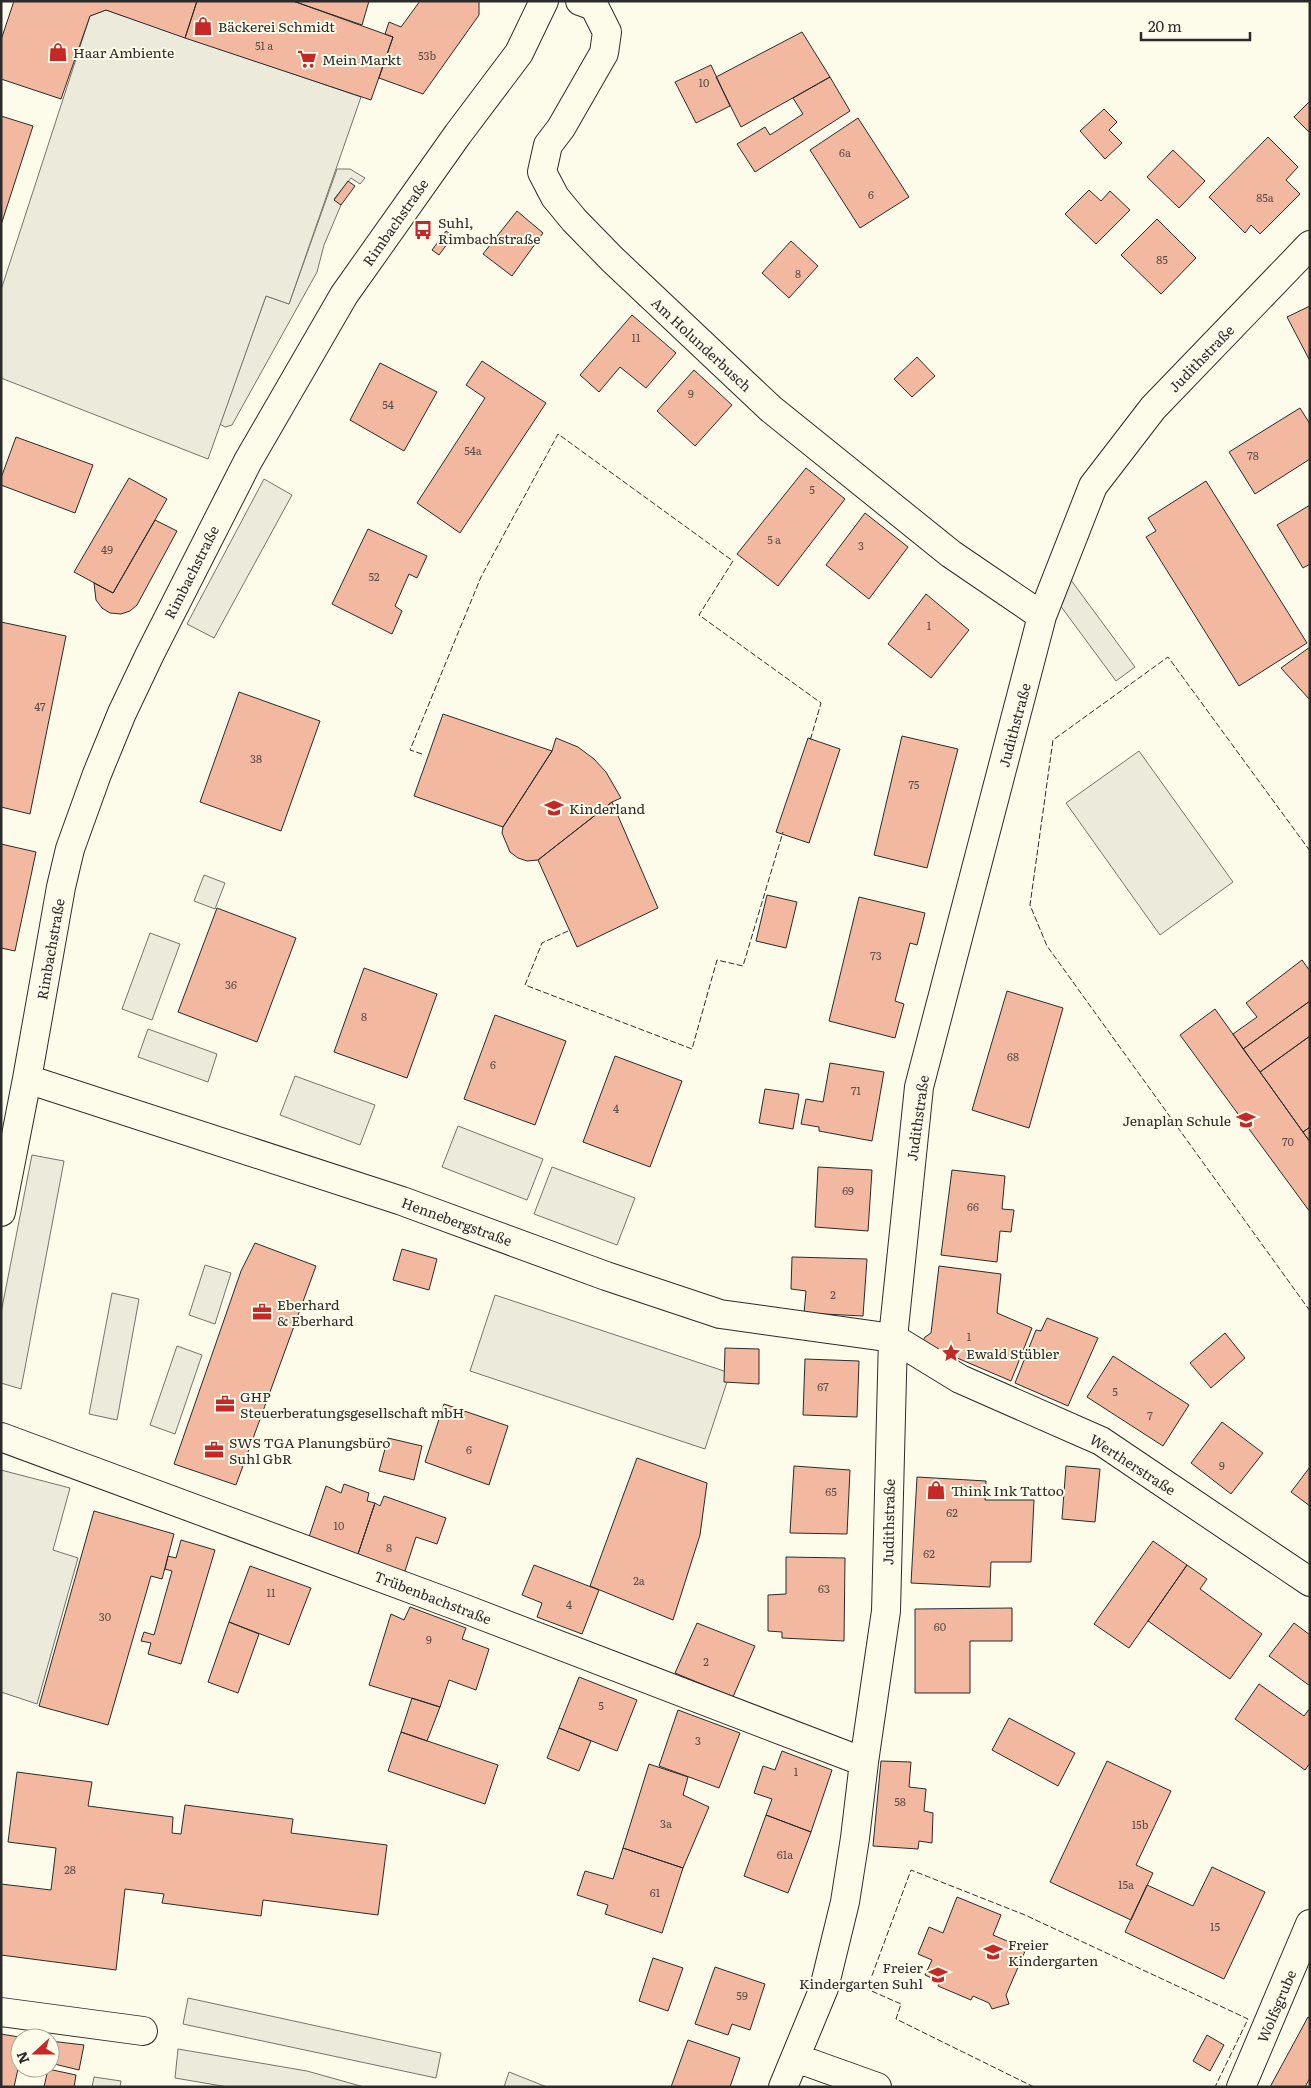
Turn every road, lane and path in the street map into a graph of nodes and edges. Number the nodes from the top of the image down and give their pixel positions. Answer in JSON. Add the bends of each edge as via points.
{"nodes":[{"id":1,"x":544,"y":1,"type":"edge"},
{"id":2,"x":580,"y":1,"type":"edge"},
{"id":3,"x":1310,"y":245,"type":"edge"},
{"id":4,"x":1042,"y":616,"type":"junction"},
{"id":5,"x":27,"y":1079,"type":"junction"},
{"id":6,"x":1,"y":1212,"type":"edge"},
{"id":7,"x":893,"y":1338,"type":"junction"},
{"id":8,"x":1,"y":1437,"type":"edge"},
{"id":9,"x":1310,"y":1582,"type":"edge"},
{"id":10,"x":864,"y":1762,"type":"junction"},
{"id":11,"x":1310,"y":1924,"type":"edge"},
{"id":12,"x":1,"y":2012,"type":"edge"},
{"id":13,"x":143,"y":2031,"type":"dead end"},
{"id":14,"x":796,"y":2058,"type":"junction"},
{"id":15,"x":784,"y":2087,"type":"edge"},
{"id":16,"x":877,"y":2087,"type":"edge"},
{"id":17,"x":1241,"y":2087,"type":"edge"}],
"edges":[{"from":1,"to":5,"type":"street","name":"Rimbachstraße","via":[[519,53],[344,295],[248,461],[150,654],[96,774],[70,848]]},
{"from":2,"to":4,"type":"street","name":"Am Holunderbusch","via":[[594,6],[607,32],[604,53],[548,145],[542,172],[554,197],[612,259],[771,409],[951,554]]},
{"from":3,"to":4,"type":"street","name":"Judithstraße","via":[[1154,408],[1093,486]]},
{"from":4,"to":7,"type":"street","name":"Judithstraße","via":[[919,1087]]},
{"from":5,"to":6,"type":"street","name":"Rimbachstraße"},
{"from":5,"to":7,"type":"street","name":"Hennebergstraße","via":[[402,1201],[720,1314]]},
{"from":7,"to":9,"type":"street","name":"Wertherstraße","via":[[960,1379],[1101,1441]]},
{"from":7,"to":10,"type":"street","name":"Judithstraße","via":[[886,1611]]},
{"from":8,"to":10,"type":"street","name":"Trübenbachstraße","via":[[443,1600]]},
{"from":10,"to":14,"type":"street","name":"Judithstraße","via":[[845,1902],[824,1988]]},
{"from":11,"to":17,"type":"street","name":"Wolfsgrube"},
{"from":12,"to":13,"type":"street"},
{"from":14,"to":15,"type":"street","name":"Judithstraße"},
{"from":14,"to":16,"type":"street"}]}
